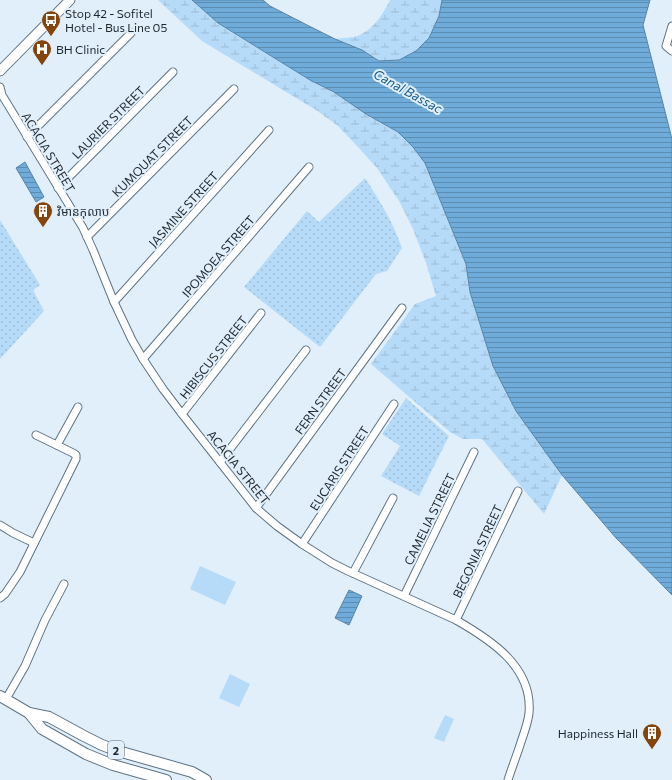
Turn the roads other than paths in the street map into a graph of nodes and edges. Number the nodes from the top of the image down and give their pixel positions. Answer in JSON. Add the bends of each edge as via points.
{"nodes":[{"id":1,"x":70,"y":0,"type":"edge"},
{"id":2,"x":672,"y":26,"type":"edge"},
{"id":3,"x":131,"y":33,"type":"dead end"},
{"id":4,"x":672,"y":51,"type":"edge"},
{"id":5,"x":0,"y":71,"type":"edge"},
{"id":6,"x":173,"y":72,"type":"dead end"},
{"id":7,"x":0,"y":87,"type":"edge"},
{"id":8,"x":234,"y":89,"type":"dead end"},
{"id":9,"x":1,"y":95,"type":"edge"},
{"id":10,"x":269,"y":130,"type":"dead end"},
{"id":11,"x":27,"y":136,"type":"junction"},
{"id":12,"x":309,"y":167,"type":"dead end"},
{"id":13,"x":58,"y":188,"type":"junction"},
{"id":14,"x":87,"y":238,"type":"junction"},
{"id":15,"x":114,"y":302,"type":"junction"},
{"id":16,"x":402,"y":308,"type":"dead end"},
{"id":17,"x":262,"y":313,"type":"dead end"},
{"id":18,"x":306,"y":350,"type":"dead end"},
{"id":19,"x":143,"y":359,"type":"junction"},
{"id":20,"x":394,"y":404,"type":"dead end"},
{"id":21,"x":78,"y":407,"type":"dead end"},
{"id":22,"x":182,"y":414,"type":"junction"},
{"id":23,"x":36,"y":435,"type":"dead end"},
{"id":24,"x":57,"y":445,"type":"junction"},
{"id":25,"x":474,"y":452,"type":"dead end"},
{"id":26,"x":220,"y":462,"type":"junction"},
{"id":27,"x":518,"y":491,"type":"dead end"},
{"id":28,"x":393,"y":498,"type":"dead end"},
{"id":29,"x":256,"y":508,"type":"junction"},
{"id":30,"x":0,"y":524,"type":"edge"},
{"id":31,"x":34,"y":543,"type":"junction"},
{"id":32,"x":302,"y":544,"type":"junction"},
{"id":33,"x":353,"y":573,"type":"junction"},
{"id":34,"x":64,"y":584,"type":"dead end"},
{"id":35,"x":404,"y":596,"type":"junction"},
{"id":36,"x":0,"y":598,"type":"edge"},
{"id":37,"x":456,"y":620,"type":"junction"},
{"id":38,"x":3,"y":698,"type":"edge"},
{"id":39,"x":29,"y":713,"type":"junction"},
{"id":40,"x":166,"y":780,"type":"edge"},
{"id":41,"x":206,"y":780,"type":"edge"},
{"id":42,"x":508,"y":780,"type":"edge"}],
"edges":[{"from":1,"to":5,"type":"main road"},
{"from":2,"to":4,"type":"street","via":[[666,46]]},
{"from":3,"to":11,"type":"street"},
{"from":6,"to":13,"type":"street","name":"LAURIER STREET"},
{"from":7,"to":9,"type":"street","name":"ACACIA STREET"},
{"from":8,"to":14,"type":"street","name":"KUMQUAT STREET"},
{"from":9,"to":11,"type":"street","name":"ACACIA STREET"},
{"from":10,"to":15,"type":"street","name":"JASMINE STREET"},
{"from":11,"to":13,"type":"street","name":"ACACIA STREET"},
{"from":12,"to":19,"type":"street","name":"IPOMOEA STREET"},
{"from":13,"to":14,"type":"street","name":"ACACIA STREET"},
{"from":14,"to":15,"type":"street","name":"ACACIA STREET"},
{"from":15,"to":19,"type":"street","name":"ACACIA STREET"},
{"from":16,"to":29,"type":"street","name":"FERN STREET"},
{"from":17,"to":22,"type":"street","name":"HIBISCUS STREET"},
{"from":18,"to":26,"type":"street"},
{"from":19,"to":22,"type":"street","name":"ACACIA STREET"},
{"from":20,"to":32,"type":"street","name":"EUCARIS STREET"},
{"from":21,"to":24,"type":"street"},
{"from":22,"to":26,"type":"street","name":"ACACIA STREET"},
{"from":23,"to":24,"type":"street"},
{"from":24,"to":31,"type":"street","via":[[76,455],[76,458]]},
{"from":25,"to":35,"type":"street","name":"CAMELIA STREET"},
{"from":26,"to":29,"type":"street","name":"ACACIA STREET"},
{"from":27,"to":37,"type":"street","name":"BEGONIA STREET"},
{"from":28,"to":33,"type":"street"},
{"from":29,"to":32,"type":"street","name":"ACACIA STREET"},
{"from":30,"to":31,"type":"street"},
{"from":31,"to":36,"type":"street","via":[[20,572],[6,594]]},
{"from":32,"to":33,"type":"street","name":"ACACIA STREET"},
{"from":33,"to":35,"type":"street","name":"ACACIA STREET"},
{"from":34,"to":38,"type":"street","via":[[24,666]]},
{"from":35,"to":37,"type":"street","name":"ACACIA STREET"},
{"from":37,"to":42,"type":"street","name":"ACACIA STREET","via":[[504,652],[525,682],[529,713]]},
{"from":38,"to":39,"type":"main road","number":"2"},
{"from":39,"to":40,"type":"main road","number":"2","via":[[42,729],[86,754],[113,765]]},
{"from":39,"to":41,"type":"main road","number":"2","via":[[49,717],[92,741],[118,751],[192,772]]}]}
